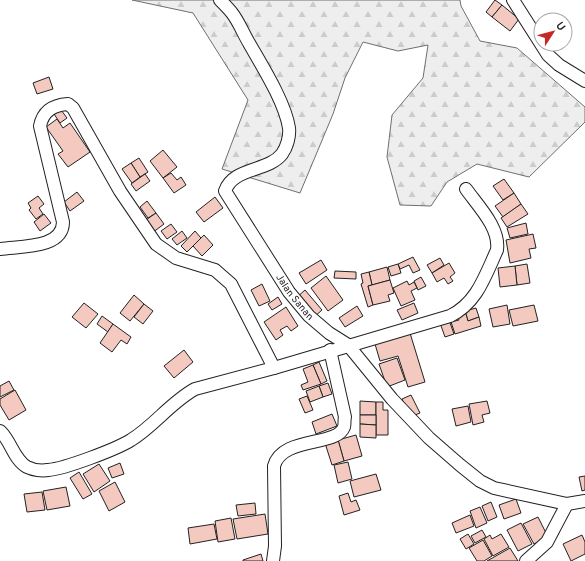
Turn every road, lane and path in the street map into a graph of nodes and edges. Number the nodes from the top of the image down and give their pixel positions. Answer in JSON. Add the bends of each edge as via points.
{"nodes":[{"id":1,"x":220,"y":0,"type":"edge"},
{"id":2,"x":513,"y":0,"type":"edge"},
{"id":3,"x":585,"y":81,"type":"edge"},
{"id":4,"x":466,"y":189,"type":"dead end"},
{"id":5,"x":0,"y":249,"type":"edge"},
{"id":6,"x":348,"y":345,"type":"junction"},
{"id":7,"x":330,"y":350,"type":"junction"},
{"id":8,"x":274,"y":368,"type":"junction"},
{"id":9,"x":0,"y":431,"type":"edge"},
{"id":10,"x":585,"y":501,"type":"edge"},
{"id":11,"x":567,"y":504,"type":"junction"},
{"id":12,"x":273,"y":561,"type":"edge"},
{"id":13,"x":526,"y":561,"type":"edge"}],
"edges":[{"from":1,"to":6,"type":"street","name":"Jalan Sanan","via":[[233,14],[264,70],[285,114],[289,129],[287,145],[282,155],[270,163],[235,177],[225,191],[288,292],[329,334]]},
{"from":2,"to":3,"type":"street","via":[[548,55]]},
{"from":4,"to":6,"type":"street","via":[[492,227],[498,242],[497,250],[475,296],[460,311],[450,316]]},
{"from":5,"to":8,"type":"street","via":[[51,242],[63,230],[40,126],[47,111],[61,104],[68,104],[73,108],[120,191],[156,244],[176,258],[215,270],[232,284]]},
{"from":6,"to":7,"type":"street"},
{"from":6,"to":11,"type":"street","name":"Jalan Sanan","via":[[392,399],[429,438],[480,481],[494,488]]},
{"from":7,"to":8,"type":"street"},
{"from":7,"to":12,"type":"street","via":[[344,427],[332,436],[290,448],[276,458]]},
{"from":8,"to":9,"type":"street","via":[[195,389],[183,395],[130,441],[49,470],[27,467],[19,460]]},
{"from":10,"to":11,"type":"street","name":"Jalan Sanan"},
{"from":11,"to":13,"type":"street","via":[[547,542]]}]}
